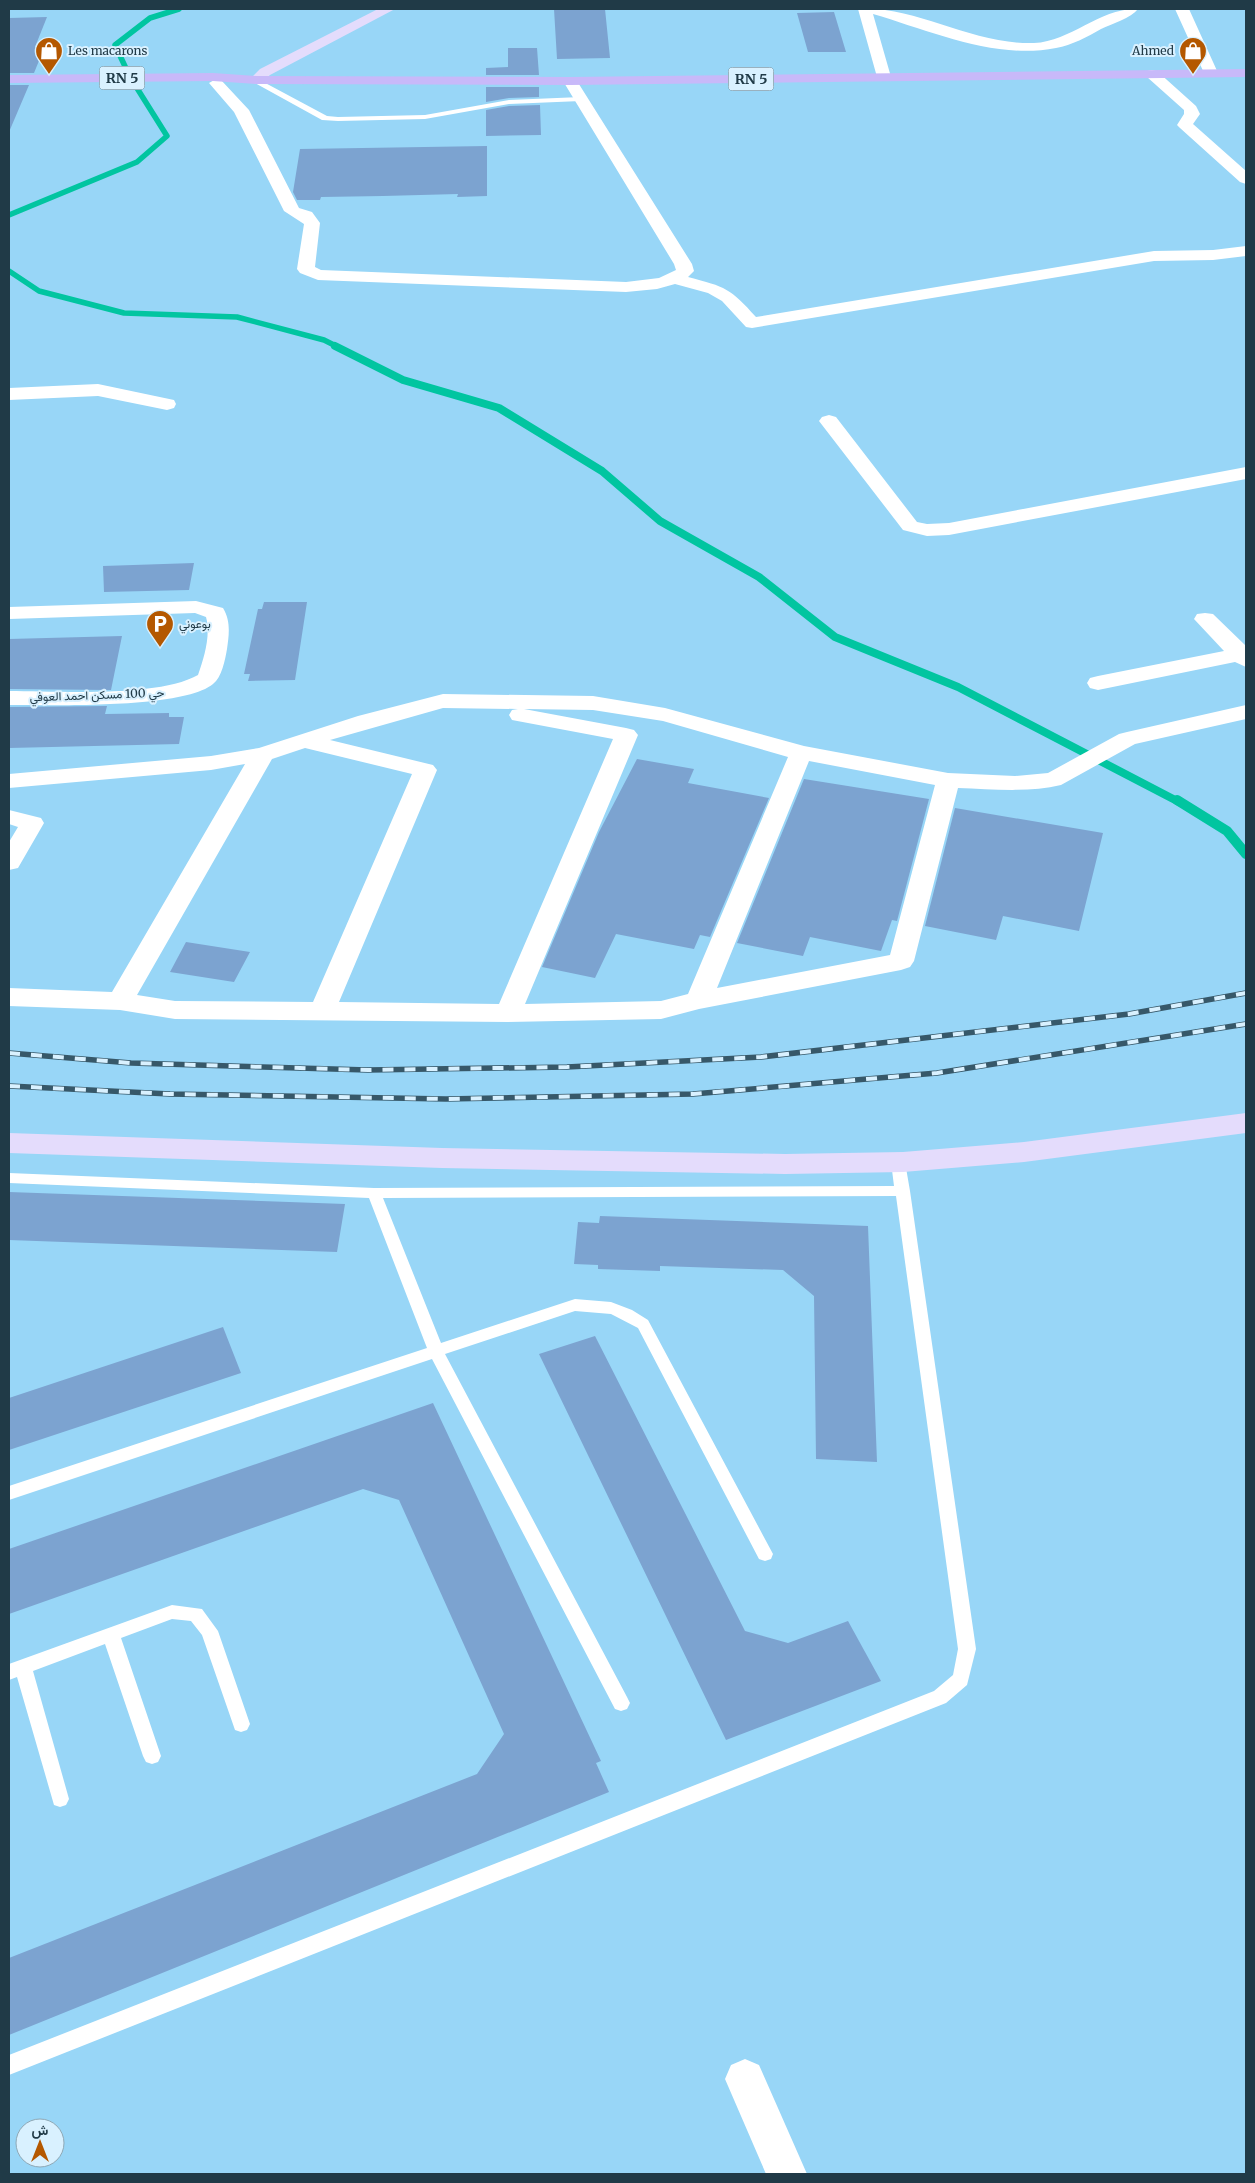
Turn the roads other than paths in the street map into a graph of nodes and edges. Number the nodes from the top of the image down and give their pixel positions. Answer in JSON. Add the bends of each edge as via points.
{"nodes":[{"id":1,"x":388,"y":9,"type":"edge"},
{"id":2,"x":865,"y":9,"type":"edge"},
{"id":3,"x":873,"y":9,"type":"edge"},
{"id":4,"x":1131,"y":9,"type":"edge"},
{"id":5,"x":1182,"y":9,"type":"edge"},
{"id":6,"x":1211,"y":73,"type":"junction"},
{"id":7,"x":1246,"y":73,"type":"edge"},
{"id":8,"x":1152,"y":74,"type":"junction"},
{"id":9,"x":884,"y":77,"type":"junction"},
{"id":10,"x":9,"y":79,"type":"edge"},
{"id":11,"x":256,"y":80,"type":"junction"},
{"id":12,"x":176,"y":81,"type":"junction"},
{"id":13,"x":570,"y":81,"type":"junction"},
{"id":14,"x":65,"y":82,"type":"junction"},
{"id":15,"x":216,"y":83,"type":"junction"},
{"id":16,"x":9,"y":88,"type":"edge"},
{"id":17,"x":581,"y":99,"type":"junction"},
{"id":18,"x":1246,"y":179,"type":"edge"},
{"id":19,"x":1246,"y":250,"type":"edge"},
{"id":20,"x":676,"y":279,"type":"junction"},
{"id":21,"x":9,"y":394,"type":"edge"},
{"id":22,"x":167,"y":404,"type":"dead end"},
{"id":23,"x":829,"y":421,"type":"dead end"},
{"id":24,"x":1246,"y":473,"type":"edge"},
{"id":25,"x":9,"y":613,"type":"edge"},
{"id":26,"x":1205,"y":619,"type":"dead end"},
{"id":27,"x":1244,"y":655,"type":"edge"},
{"id":28,"x":1098,"y":683,"type":"dead end"},
{"id":29,"x":9,"y":698,"type":"edge"},
{"id":30,"x":443,"y":701,"type":"junction"},
{"id":31,"x":1246,"y":712,"type":"edge"},
{"id":32,"x":304,"y":741,"type":"junction"},
{"id":33,"x":801,"y":753,"type":"junction"},
{"id":34,"x":262,"y":754,"type":"junction"},
{"id":35,"x":9,"y":780,"type":"edge"},
{"id":36,"x":948,"y":780,"type":"junction"},
{"id":37,"x":9,"y":817,"type":"edge"},
{"id":38,"x":9,"y":862,"type":"edge"},
{"id":39,"x":9,"y":997,"type":"edge"},
{"id":40,"x":699,"y":1000,"type":"junction"},
{"id":41,"x":120,"y":1001,"type":"junction"},
{"id":42,"x":322,"y":1011,"type":"junction"},
{"id":43,"x":508,"y":1013,"type":"junction"},
{"id":44,"x":1246,"y":1123,"type":"edge"},
{"id":45,"x":9,"y":1142,"type":"edge"},
{"id":46,"x":898,"y":1162,"type":"junction"},
{"id":47,"x":9,"y":1178,"type":"edge"},
{"id":48,"x":903,"y":1191,"type":"junction"},
{"id":49,"x":374,"y":1193,"type":"junction"},
{"id":50,"x":436,"y":1351,"type":"junction"},
{"id":51,"x":9,"y":1493,"type":"edge"},
{"id":52,"x":765,"y":1554,"type":"dead end"},
{"id":53,"x":111,"y":1635,"type":"junction"},
{"id":54,"x":16,"y":1669,"type":"edge"},
{"id":55,"x":621,"y":1703,"type":"dead end"},
{"id":56,"x":241,"y":1724,"type":"dead end"},
{"id":57,"x":152,"y":1756,"type":"dead end"},
{"id":58,"x":60,"y":1800,"type":"dead end"},
{"id":59,"x":9,"y":2065,"type":"edge"},
{"id":60,"x":745,"y":2079,"type":"dead end"},
{"id":61,"x":787,"y":2174,"type":"edge"}],
"edges":[{"from":1,"to":11,"type":"main road","via":[[265,72]]},
{"from":2,"to":9,"type":"street"},
{"from":3,"to":4,"type":"street","via":[[992,44],[1023,47],[1057,44]]},
{"from":5,"to":6,"type":"street"},
{"from":6,"to":7,"type":"main road","number":"RN 5"},
{"from":6,"to":8,"type":"main road","number":"RN 5"},
{"from":8,"to":9,"type":"main road","number":"RN 5"},
{"from":8,"to":18,"type":"street","via":[[1191,109],[1192,114],[1185,125]]},
{"from":9,"to":13,"type":"main road","number":"RN 5"},
{"from":10,"to":14,"type":"main road","number":"RN 5"},
{"from":11,"to":12,"type":"main road","number":"RN 5"},
{"from":11,"to":13,"type":"main road","number":"RN 5"},
{"from":11,"to":15,"type":"main road","number":"RN 5"},
{"from":11,"to":17,"type":"lane","via":[[325,118],[338,119],[425,117],[509,102]]},
{"from":12,"to":14,"type":"main road","number":"RN 5"},
{"from":12,"to":15,"type":"main road","number":"RN 5"},
{"from":13,"to":17,"type":"street"},
{"from":14,"to":16,"type":"main road","number":"RN 5"},
{"from":15,"to":20,"type":"street","via":[[241,110],[292,211],[306,216],[312,223],[306,269],[318,275],[626,287]]},
{"from":17,"to":20,"type":"street","via":[[682,264],[685,271]]},
{"from":19,"to":20,"type":"street","via":[[1213,255],[1154,256],[752,323],[728,297],[714,289]]},
{"from":21,"to":22,"type":"street","via":[[98,390]]},
{"from":23,"to":24,"type":"street","via":[[910,526],[927,530],[949,529]]},
{"from":25,"to":29,"type":"street","name":"حي 100 مسكن احمد العوفي","via":[[196,607],[214,613],[218,624],[213,665],[206,680],[186,689],[161,695]]},
{"from":26,"to":27,"type":"street"},
{"from":27,"to":28,"type":"street"},
{"from":30,"to":32,"type":"street"},
{"from":30,"to":33,"type":"street","via":[[593,703],[665,715]]},
{"from":30,"to":43,"type":"street","via":[[626,735]]},
{"from":31,"to":36,"type":"street","via":[[1127,739],[1053,780],[1015,783]]},
{"from":32,"to":34,"type":"street"},
{"from":32,"to":42,"type":"street","via":[[425,770]]},
{"from":33,"to":36,"type":"street"},
{"from":33,"to":40,"type":"street"},
{"from":34,"to":35,"type":"street","via":[[211,763]]},
{"from":34,"to":41,"type":"street"},
{"from":36,"to":40,"type":"street","via":[[901,962]]},
{"from":37,"to":38,"type":"street","via":[[32,823]]},
{"from":39,"to":41,"type":"street"},
{"from":40,"to":43,"type":"street","via":[[661,1010]]},
{"from":41,"to":42,"type":"street","via":[[175,1010]]},
{"from":42,"to":43,"type":"street"},
{"from":44,"to":46,"type":"main road","via":[[1024,1152]]},
{"from":45,"to":46,"type":"main road","via":[[442,1158],[785,1164]]},
{"from":46,"to":48,"type":"lane"},
{"from":47,"to":49,"type":"lane"},
{"from":48,"to":49,"type":"lane"},
{"from":48,"to":59,"type":"lane","via":[[967,1649],[961,1679],[940,1697]]},
{"from":49,"to":50,"type":"lane"},
{"from":50,"to":51,"type":"lane"},
{"from":50,"to":52,"type":"lane","via":[[575,1305],[614,1307],[630,1314],[643,1324]]},
{"from":50,"to":55,"type":"lane"},
{"from":53,"to":54,"type":"lane"},
{"from":53,"to":56,"type":"lane","via":[[172,1612],[196,1614],[209,1631]]},
{"from":53,"to":57,"type":"lane"},
{"from":54,"to":58,"type":"lane"},
{"from":60,"to":61,"type":"street"}]}
